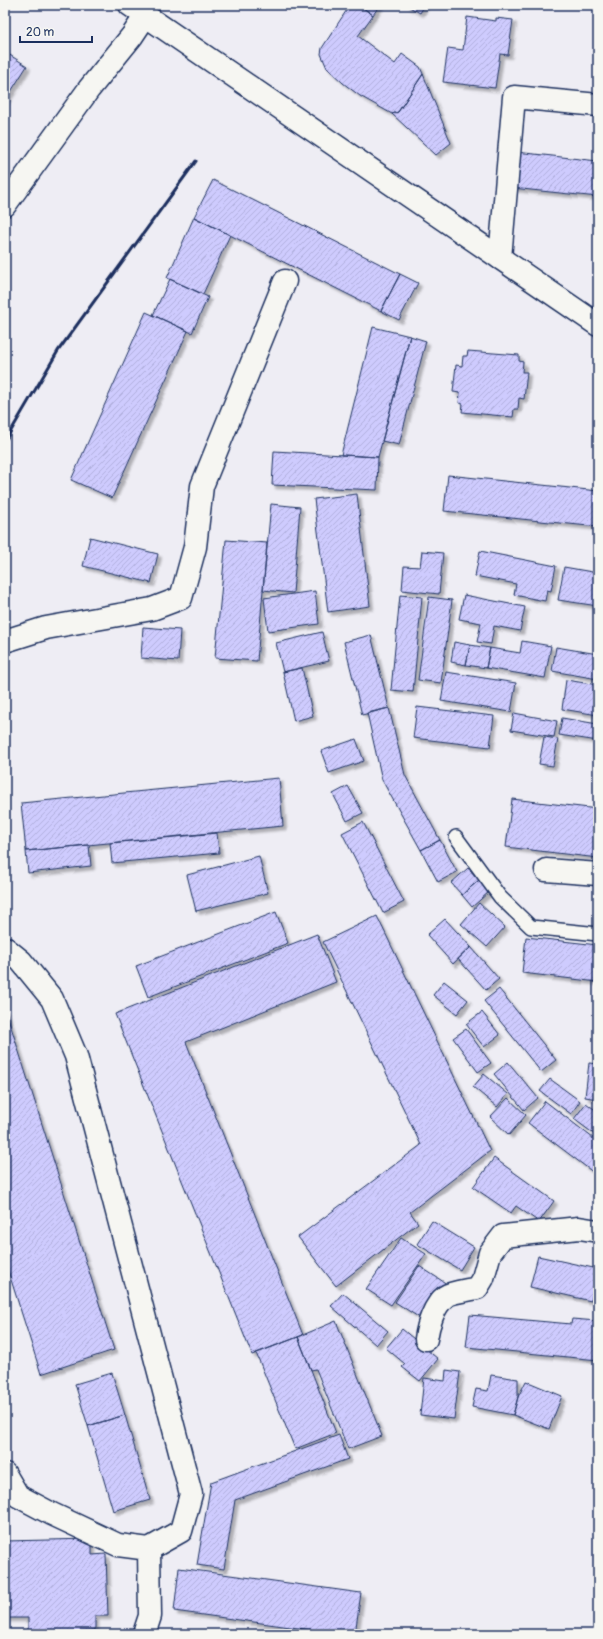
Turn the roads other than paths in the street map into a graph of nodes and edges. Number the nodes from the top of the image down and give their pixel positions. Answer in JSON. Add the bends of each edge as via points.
{"nodes":[{"id":1,"x":138,"y":10,"type":"edge"},
{"id":2,"x":598,"y":105,"type":"edge"},
{"id":3,"x":5,"y":205,"type":"edge"},
{"id":4,"x":500,"y":258,"type":"junction"},
{"id":5,"x":285,"y":281,"type":"dead end"},
{"id":6,"x":598,"y":325,"type":"edge"},
{"id":7,"x":5,"y":641,"type":"edge"},
{"id":8,"x":456,"y":838,"type":"dead end"},
{"id":9,"x":546,"y":870,"type":"dead end"},
{"id":10,"x":598,"y":874,"type":"edge"},
{"id":11,"x":598,"y":934,"type":"edge"},
{"id":12,"x":5,"y":948,"type":"edge"},
{"id":13,"x":598,"y":1231,"type":"edge"},
{"id":14,"x":426,"y":1339,"type":"dead end"},
{"id":15,"x":5,"y":1474,"type":"edge"},
{"id":16,"x":149,"y":1549,"type":"junction"},
{"id":17,"x":144,"y":1634,"type":"edge"}],
"edges":[{"from":1,"to":3,"type":"street","via":[[132,36],[89,89]]},
{"from":1,"to":4,"type":"street"},
{"from":2,"to":4,"type":"street","via":[[514,97]]},
{"from":4,"to":6,"type":"street"},
{"from":5,"to":7,"type":"street","via":[[202,486],[195,547],[181,598],[152,609],[46,628]]},
{"from":8,"to":11,"type":"lane","via":[[500,896],[531,927]]},
{"from":9,"to":10,"type":"street"},
{"from":12,"to":16,"type":"street","via":[[21,961],[52,999],[76,1056],[190,1494],[180,1531]]},
{"from":13,"to":14,"type":"street","via":[[579,1228],[503,1236],[490,1253],[484,1278],[477,1288],[447,1295],[440,1302],[428,1324]]},
{"from":15,"to":16,"type":"street","via":[[18,1496],[46,1511],[118,1545]]},
{"from":16,"to":17,"type":"street","via":[[150,1616]]}]}
